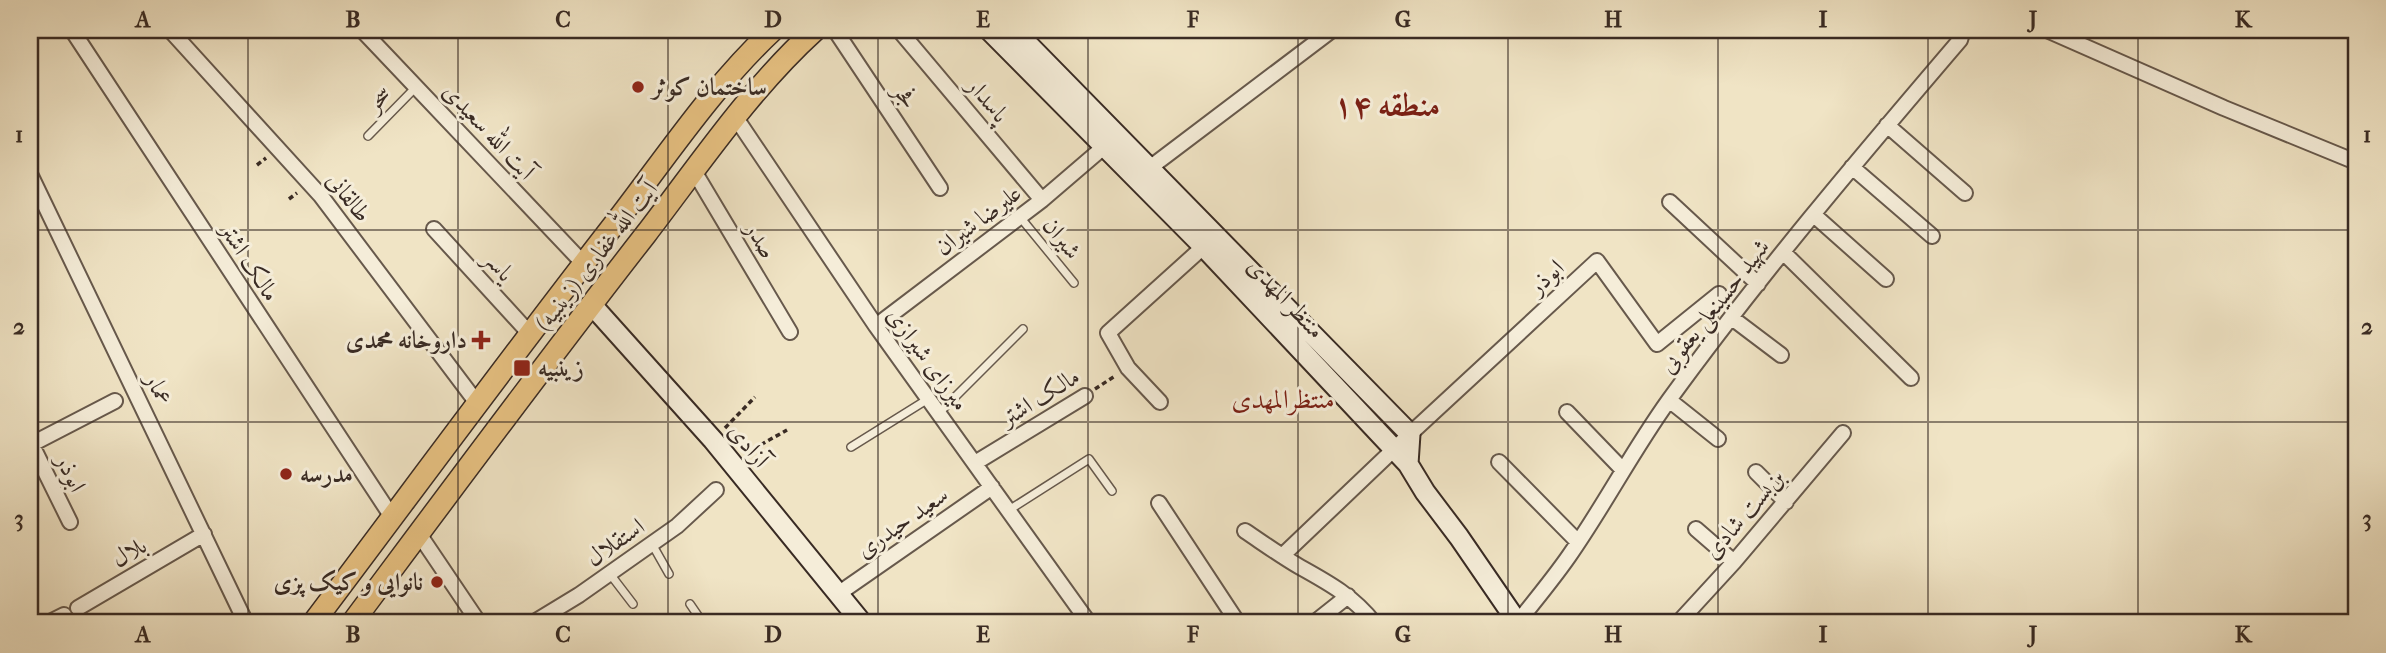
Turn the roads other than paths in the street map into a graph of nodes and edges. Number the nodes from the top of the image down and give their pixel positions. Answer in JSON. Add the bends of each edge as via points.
{"nodes":[{"id":1,"x":72,"y":30,"type":"edge"},
{"id":2,"x":170,"y":30,"type":"edge"},
{"id":3,"x":362,"y":30,"type":"edge"},
{"id":4,"x":773,"y":30,"type":"edge"},
{"id":5,"x":815,"y":30,"type":"edge"},
{"id":6,"x":835,"y":30,"type":"edge"},
{"id":7,"x":899,"y":30,"type":"edge"},
{"id":8,"x":989,"y":30,"type":"edge"},
{"id":9,"x":1014,"y":30,"type":"edge"},
{"id":10,"x":1332,"y":30,"type":"edge"},
{"id":11,"x":1964,"y":30,"type":"edge"},
{"id":12,"x":2047,"y":30,"type":"edge"},
{"id":13,"x":416,"y":87,"type":"junction"},
{"id":14,"x":736,"y":118,"type":"junction"},
{"id":15,"x":1887,"y":125,"type":"junction"},
{"id":16,"x":368,"y":136,"type":"dead end"},
{"id":17,"x":1105,"y":146,"type":"junction"},
{"id":18,"x":2356,"y":162,"type":"edge"},
{"id":19,"x":1852,"y":167,"type":"junction"},
{"id":20,"x":694,"y":172,"type":"junction"},
{"id":21,"x":1143,"y":173,"type":"junction"},
{"id":22,"x":30,"y":174,"type":"edge"},
{"id":23,"x":940,"y":188,"type":"dead end"},
{"id":24,"x":1965,"y":193,"type":"dead end"},
{"id":25,"x":1042,"y":200,"type":"junction"},
{"id":26,"x":1670,"y":202,"type":"dead end"},
{"id":27,"x":1814,"y":215,"type":"junction"},
{"id":28,"x":1020,"y":216,"type":"junction"},
{"id":29,"x":434,"y":229,"type":"dead end"},
{"id":30,"x":1933,"y":236,"type":"dead end"},
{"id":31,"x":1210,"y":241,"type":"junction"},
{"id":32,"x":1784,"y":253,"type":"junction"},
{"id":33,"x":583,"y":264,"type":"junction"},
{"id":34,"x":1886,"y":279,"type":"dead end"},
{"id":35,"x":1074,"y":283,"type":"dead end"},
{"id":36,"x":1758,"y":285,"type":"junction"},
{"id":37,"x":1719,"y":294,"type":"dead end"},
{"id":38,"x":591,"y":304,"type":"junction"},
{"id":39,"x":1732,"y":318,"type":"junction"},
{"id":40,"x":876,"y":326,"type":"junction"},
{"id":41,"x":1023,"y":329,"type":"dead end"},
{"id":42,"x":790,"y":332,"type":"dead end"},
{"id":43,"x":530,"y":334,"type":"junction"},
{"id":44,"x":1781,"y":355,"type":"dead end"},
{"id":45,"x":1911,"y":378,"type":"dead end"},
{"id":46,"x":482,"y":396,"type":"junction"},
{"id":47,"x":1085,"y":396,"type":"road end"},
{"id":48,"x":929,"y":399,"type":"junction"},
{"id":49,"x":1669,"y":400,"type":"junction"},
{"id":50,"x":115,"y":401,"type":"dead end"},
{"id":51,"x":1160,"y":402,"type":"dead end"},
{"id":52,"x":513,"y":408,"type":"junction"},
{"id":53,"x":1567,"y":412,"type":"dead end"},
{"id":54,"x":939,"y":413,"type":"junction"},
{"id":55,"x":1409,"y":433,"type":"junction"},
{"id":56,"x":1843,"y":433,"type":"dead end"},
{"id":57,"x":454,"y":435,"type":"junction"},
{"id":58,"x":1718,"y":439,"type":"dead end"},
{"id":59,"x":30,"y":443,"type":"edge"},
{"id":60,"x":851,"y":447,"type":"dead end"},
{"id":61,"x":1394,"y":450,"type":"junction"},
{"id":62,"x":479,"y":453,"type":"junction"},
{"id":63,"x":1499,"y":462,"type":"dead end"},
{"id":64,"x":975,"y":463,"type":"junction"},
{"id":65,"x":1408,"y":464,"type":"junction"},
{"id":66,"x":1622,"y":469,"type":"junction"},
{"id":67,"x":1756,"y":472,"type":"dead end"},
{"id":68,"x":992,"y":487,"type":"junction"},
{"id":69,"x":716,"y":490,"type":"dead end"},
{"id":70,"x":1112,"y":491,"type":"dead end"},
{"id":71,"x":1786,"y":502,"type":"junction"},
{"id":72,"x":1159,"y":503,"type":"dead end"},
{"id":73,"x":1009,"y":510,"type":"junction"},
{"id":74,"x":392,"y":517,"type":"junction"},
{"id":75,"x":70,"y":523,"type":"dead end"},
{"id":76,"x":1696,"y":529,"type":"dead end"},
{"id":77,"x":1245,"y":531,"type":"dead end"},
{"id":78,"x":204,"y":534,"type":"junction"},
{"id":79,"x":419,"y":534,"type":"junction"},
{"id":80,"x":1578,"y":542,"type":"junction"},
{"id":81,"x":652,"y":544,"type":"junction"},
{"id":82,"x":1282,"y":556,"type":"junction"},
{"id":83,"x":1734,"y":562,"type":"junction"},
{"id":84,"x":669,"y":573,"type":"dead end"},
{"id":85,"x":610,"y":574,"type":"junction"},
{"id":86,"x":838,"y":594,"type":"junction"},
{"id":87,"x":1348,"y":596,"type":"junction"},
{"id":88,"x":633,"y":604,"type":"dead end"},
{"id":89,"x":690,"y":604,"type":"dead end"},
{"id":90,"x":78,"y":608,"type":"dead end"},
{"id":91,"x":64,"y":615,"type":"dead end"},
{"id":92,"x":857,"y":622,"type":"edge"},
{"id":93,"x":48,"y":623,"type":"edge"},
{"id":94,"x":246,"y":623,"type":"edge"},
{"id":95,"x":313,"y":623,"type":"edge"},
{"id":96,"x":352,"y":623,"type":"edge"},
{"id":97,"x":479,"y":623,"type":"edge"},
{"id":98,"x":533,"y":623,"type":"edge"},
{"id":99,"x":703,"y":623,"type":"edge"},
{"id":100,"x":1089,"y":623,"type":"edge"},
{"id":101,"x":1238,"y":623,"type":"edge"},
{"id":102,"x":1314,"y":623,"type":"edge"},
{"id":103,"x":1374,"y":623,"type":"edge"},
{"id":104,"x":1517,"y":623,"type":"edge"},
{"id":105,"x":1678,"y":623,"type":"edge"}],
"edges":[{"from":1,"to":74,"type":"street","name":"مالک اشتر"},
{"from":2,"to":46,"type":"street","name":"طالقانی","via":[[321,196]]},
{"from":3,"to":13,"type":"street","name":"آیت الله سعیدی"},
{"from":4,"to":33,"type":"main road","name":"آیت الله غفاری (زینبیه)","via":[[698,116]]},
{"from":5,"to":14,"type":"main road","name":"آیت الله غفاری (زینبیه)"},
{"from":6,"to":23,"type":"street","name":"فجر"},
{"from":7,"to":25,"type":"street","name":"پاسدار"},
{"from":8,"to":17,"type":"street","name":"منتظر المهدی"},
{"from":9,"to":21,"type":"street"},
{"from":10,"to":21,"type":"street"},
{"from":11,"to":15,"type":"street","name":"شهید حسینعلی یعقوبی"},
{"from":12,"to":18,"type":"street"},
{"from":13,"to":16,"type":"lane","name":"سحر"},
{"from":13,"to":33,"type":"street","name":"آیت الله سعیدی"},
{"from":14,"to":20,"type":"main road","name":"آیت الله غفاری (زینبیه)"},
{"from":14,"to":40,"type":"street","name":"میرزای شیرازی"},
{"from":15,"to":19,"type":"street","name":"شهید حسینعلی یعقوبی"},
{"from":15,"to":24,"type":"street"},
{"from":17,"to":21,"type":"street","name":"منتظر المهدی"},
{"from":17,"to":25,"type":"street","name":"علیرضا شیران"},
{"from":19,"to":27,"type":"street","name":"شهید حسینعلی یعقوبی"},
{"from":19,"to":30,"type":"street"},
{"from":20,"to":38,"type":"main road","name":"آیت الله غفاری (زینبیه)"},
{"from":20,"to":42,"type":"street","name":"صدر"},
{"from":21,"to":31,"type":"street","name":"منتظر المهدی"},
{"from":22,"to":78,"type":"street","name":"عمار"},
{"from":25,"to":28,"type":"street","name":"علیرضا شیران"},
{"from":26,"to":36,"type":"street"},
{"from":27,"to":32,"type":"street","name":"شهید حسینعلی یعقوبی"},
{"from":27,"to":34,"type":"street"},
{"from":28,"to":35,"type":"lane","name":"شیران"},
{"from":28,"to":40,"type":"street","name":"علیرضا شیران"},
{"from":29,"to":43,"type":"street","name":"یاسر"},
{"from":31,"to":51,"type":"street","via":[[1108,333],[1128,368]]},
{"from":31,"to":55,"type":"street"},
{"from":31,"to":61,"type":"street","name":"منتظر المهدی"},
{"from":32,"to":36,"type":"street","name":"شهید حسینعلی یعقوبی"},
{"from":32,"to":45,"type":"street"},
{"from":33,"to":43,"type":"main road","name":"آیت الله غفاری (زینبیه)"},
{"from":36,"to":39,"type":"street","name":"شهید حسینعلی یعقوبی"},
{"from":37,"to":55,"type":"street","name":"ابوذر","via":[[1657,344],[1597,261]]},
{"from":38,"to":52,"type":"main road","name":"آیت الله غفاری (زینبیه)"},
{"from":38,"to":86,"type":"street","name":"آزادی","via":[[713,440]]},
{"from":39,"to":44,"type":"street"},
{"from":39,"to":49,"type":"street","name":"شهید حسینعلی یعقوبی"},
{"from":40,"to":48,"type":"street","name":"میرزای شیرازی"},
{"from":41,"to":54,"type":"lane"},
{"from":43,"to":46,"type":"main road","name":"آیت الله غفاری (زینبیه)"},
{"from":46,"to":52,"type":"main road"},
{"from":46,"to":57,"type":"main road","name":"آیت الله غفاری (زینبیه)"},
{"from":47,"to":64,"type":"street","name":"مالک اشتر"},
{"from":48,"to":54,"type":"street","name":"میرزای شیرازی"},
{"from":48,"to":60,"type":"lane"},
{"from":49,"to":58,"type":"street"},
{"from":49,"to":66,"type":"street","name":"شهید حسینعلی یعقوبی"},
{"from":50,"to":59,"type":"street","name":"ابوذر"},
{"from":52,"to":62,"type":"main road","name":"آیت الله غفاری (زینبیه)"},
{"from":53,"to":66,"type":"street"},
{"from":54,"to":64,"type":"street","name":"میرزای شیرازی"},
{"from":55,"to":61,"type":"street","name":"ابوذر"},
{"from":55,"to":65,"type":"street"},
{"from":56,"to":71,"type":"street","name":"بن‌بست شادی"},
{"from":57,"to":62,"type":"main road"},
{"from":57,"to":74,"type":"main road","name":"آیت الله غفاری (زینبیه)"},
{"from":59,"to":75,"type":"street","name":"ابوذر"},
{"from":61,"to":65,"type":"street","name":"منتظر المهدی"},
{"from":61,"to":82,"type":"street","name":"ابوذر"},
{"from":62,"to":79,"type":"main road","name":"آیت الله غفاری (زینبیه)"},
{"from":63,"to":80,"type":"street"},
{"from":64,"to":68,"type":"street","name":"میرزای شیرازی"},
{"from":65,"to":104,"type":"street","name":"منتظر المهدی"},
{"from":66,"to":80,"type":"street","name":"شهید حسینعلی یعقوبی"},
{"from":67,"to":71,"type":"street"},
{"from":68,"to":73,"type":"street","name":"میرزای شیرازی"},
{"from":68,"to":86,"type":"street","name":"سعید حیدری"},
{"from":69,"to":81,"type":"street","name":"استقلال"},
{"from":70,"to":73,"type":"lane","via":[[1089,459]]},
{"from":71,"to":83,"type":"street","name":"بن‌بست شادی"},
{"from":72,"to":101,"type":"street"},
{"from":73,"to":100,"type":"street","name":"میرزای شیرازی"},
{"from":74,"to":95,"type":"main road","name":"آیت الله غفاری (زینبیه)"},
{"from":76,"to":83,"type":"street"},
{"from":77,"to":82,"type":"street"},
{"from":78,"to":90,"type":"street","name":"بلال"},
{"from":78,"to":94,"type":"street","name":"عمار"},
{"from":79,"to":96,"type":"main road","name":"آیت الله غفاری (زینبیه)"},
{"from":79,"to":97,"type":"street"},
{"from":80,"to":104,"type":"street","name":"شهید حسینعلی یعقوبی"},
{"from":81,"to":84,"type":"lane"},
{"from":81,"to":85,"type":"street","name":"استقلال"},
{"from":82,"to":87,"type":"street"},
{"from":83,"to":105,"type":"street","name":"بن‌بست شادی"},
{"from":85,"to":88,"type":"lane"},
{"from":85,"to":98,"type":"street","name":"استقلال"},
{"from":86,"to":92,"type":"street","name":"آزادی"},
{"from":87,"to":102,"type":"street"},
{"from":87,"to":103,"type":"street"},
{"from":89,"to":99,"type":"lane"},
{"from":91,"to":93,"type":"street"}]}
